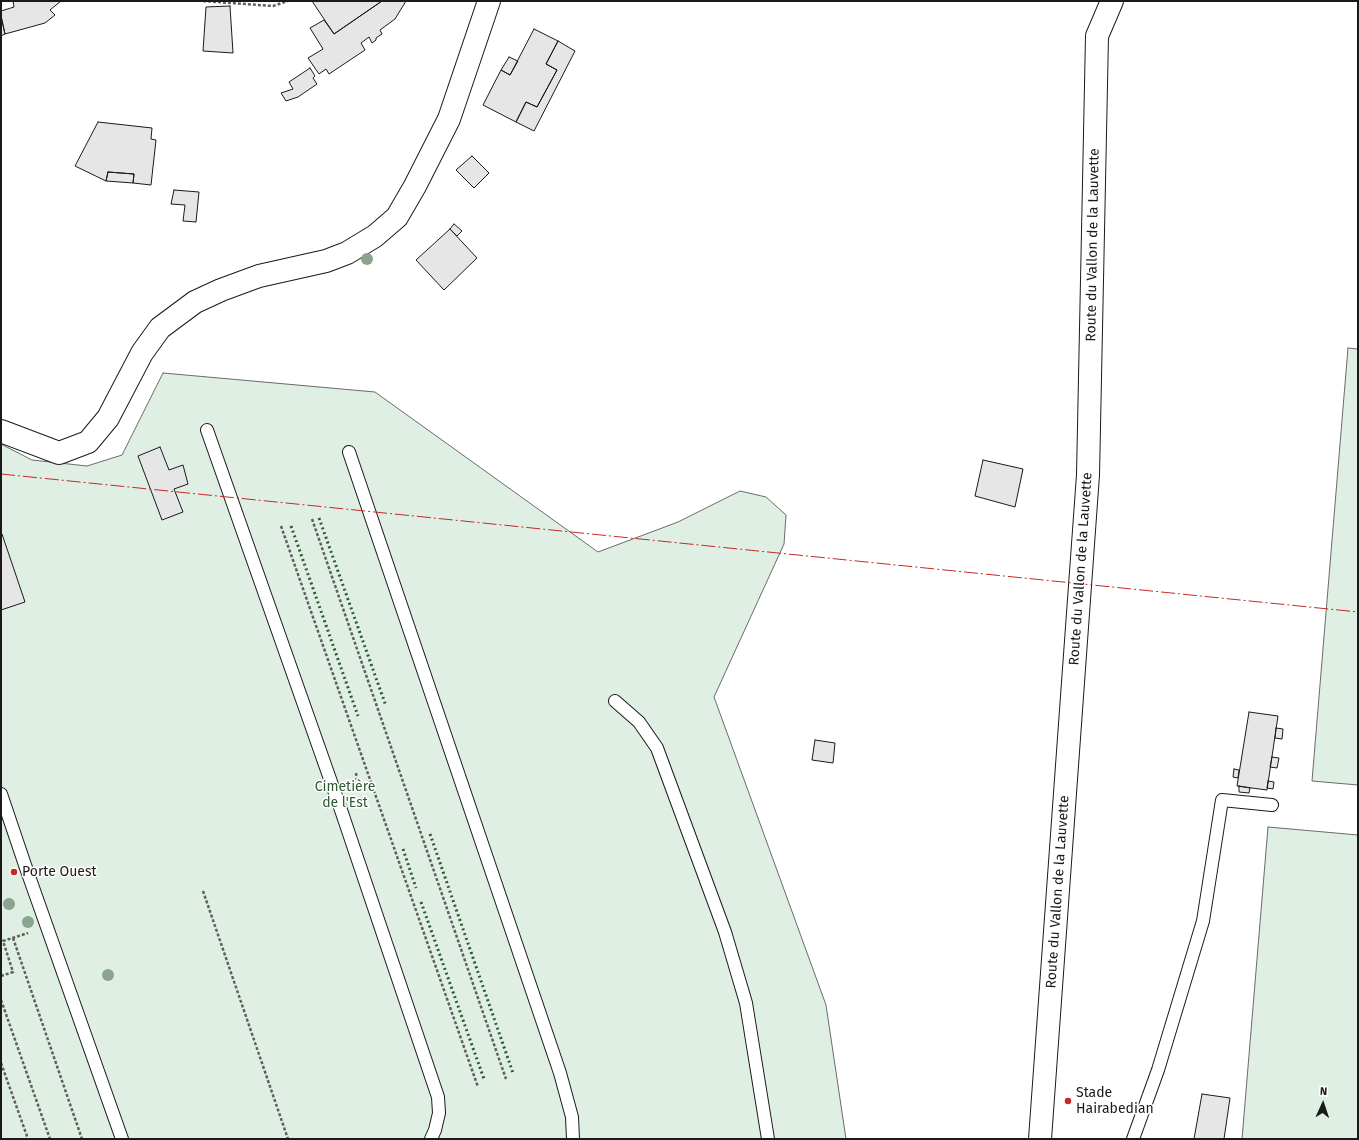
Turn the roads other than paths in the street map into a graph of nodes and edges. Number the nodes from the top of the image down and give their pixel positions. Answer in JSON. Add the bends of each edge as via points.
{"nodes":[{"id":1,"x":1112,"y":1,"type":"edge"},
{"id":2,"x":488,"y":2,"type":"edge"},
{"id":3,"x":208,"y":430,"type":"dead end"},
{"id":4,"x":1,"y":431,"type":"edge"},
{"id":5,"x":349,"y":452,"type":"dead end"},
{"id":6,"x":615,"y":701,"type":"dead end"},
{"id":7,"x":1,"y":794,"type":"edge"},
{"id":8,"x":1272,"y":805,"type":"dead end"},
{"id":9,"x":122,"y":1139,"type":"edge"},
{"id":10,"x":431,"y":1139,"type":"edge"},
{"id":11,"x":573,"y":1139,"type":"edge"},
{"id":12,"x":768,"y":1139,"type":"edge"},
{"id":13,"x":1040,"y":1139,"type":"edge"},
{"id":14,"x":1133,"y":1139,"type":"edge"}],
"edges":[{"from":1,"to":13,"type":"street","name":"Route du Vallon de la Lauvette","via":[[1097,36],[1088,475]]},
{"from":2,"to":4,"type":"street","via":[[449,120],[396,217],[375,236],[347,253],[326,261],[259,276],[195,302],[160,328],[142,353],[108,418],[88,442],[59,453]]},
{"from":3,"to":10,"type":"lane","via":[[438,1097],[439,1113]]},
{"from":5,"to":11,"type":"lane","via":[[560,1074],[572,1117]]},
{"from":6,"to":12,"type":"lane","via":[[639,722],[657,748],[725,932],[746,1003]]},
{"from":7,"to":9,"type":"lane"},
{"from":8,"to":14,"type":"lane","via":[[1222,800],[1203,921],[1158,1070]]}]}
